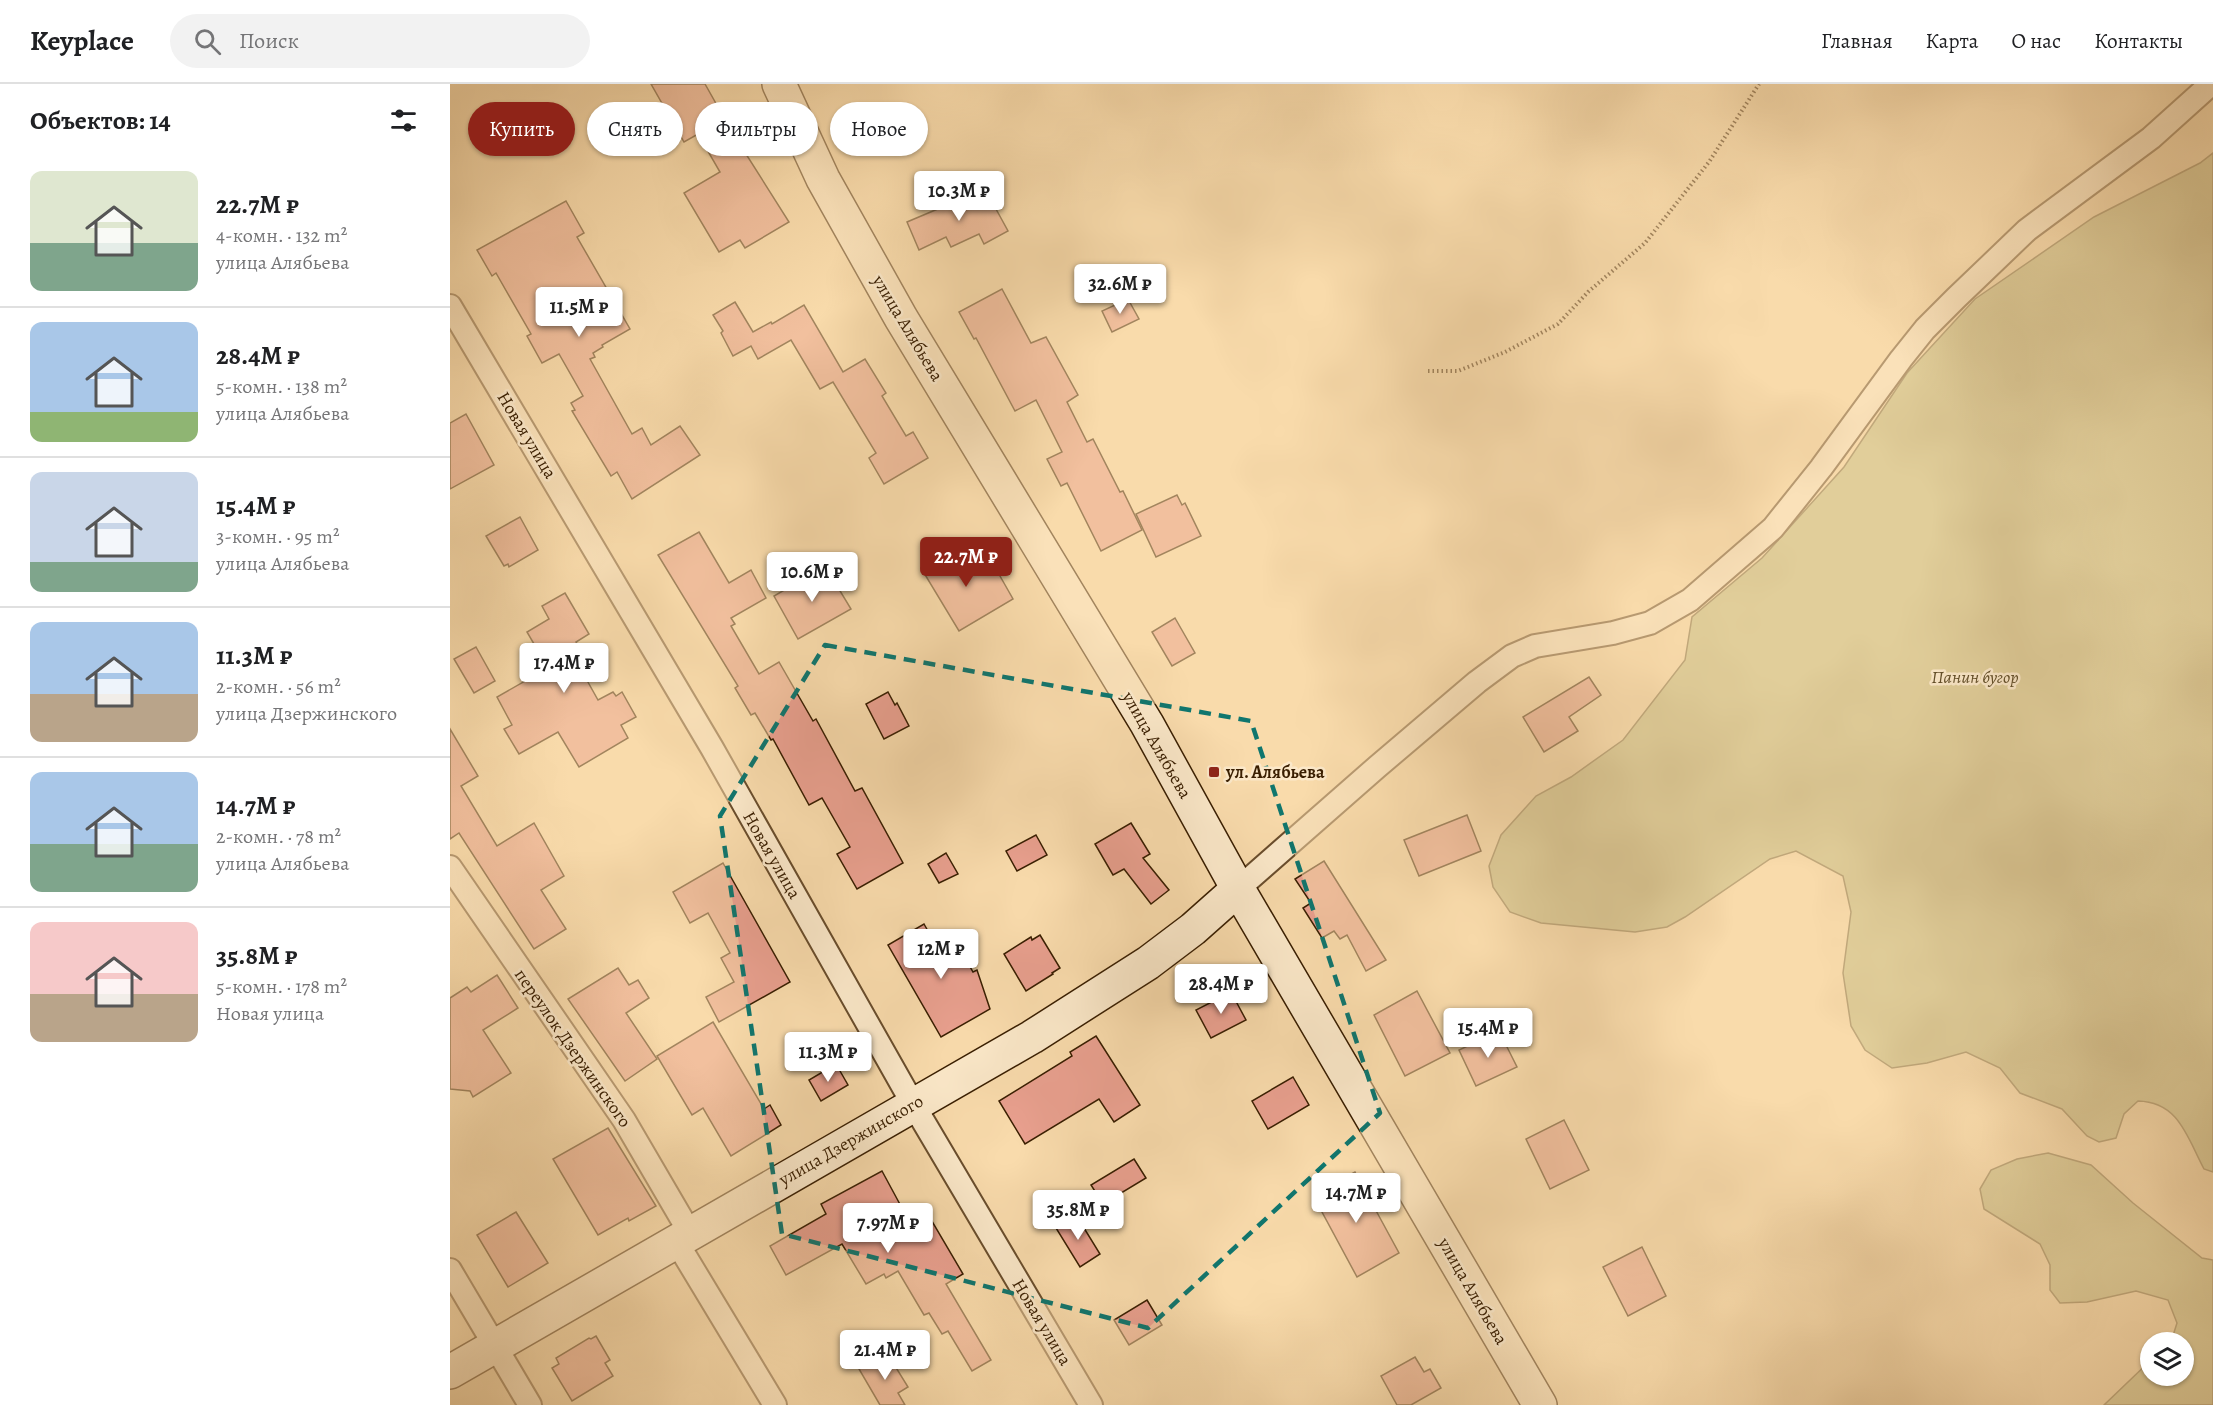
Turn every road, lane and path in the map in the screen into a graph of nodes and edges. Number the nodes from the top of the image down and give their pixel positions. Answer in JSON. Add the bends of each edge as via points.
{"nodes":[{"id":1,"x":779,"y":84,"type":"edge"},
{"id":2,"x":1759,"y":84,"type":"edge"},
{"id":3,"x":2211,"y":84,"type":"edge"},
{"id":4,"x":450,"y":306,"type":"edge"},
{"id":5,"x":1428,"y":371,"type":"dead end"},
{"id":6,"x":450,"y":867,"type":"edge"},
{"id":7,"x":1238,"y":889,"type":"junction"},
{"id":8,"x":913,"y":1104,"type":"junction"},
{"id":9,"x":683,"y":1237,"type":"junction"},
{"id":10,"x":450,"y":1270,"type":"edge"},
{"id":11,"x":495,"y":1346,"type":"junction"},
{"id":12,"x":450,"y":1372,"type":"edge"},
{"id":13,"x":530,"y":1405,"type":"edge"},
{"id":14,"x":775,"y":1405,"type":"edge"},
{"id":15,"x":1091,"y":1405,"type":"edge"},
{"id":16,"x":1540,"y":1405,"type":"edge"}],
"edges":[{"from":1,"to":7,"type":"main road","name":"улица Алябьева","via":[[823,179],[901,318],[1141,714]]},
{"from":2,"to":5,"type":"path","via":[[1709,162],[1645,243],[1558,324],[1458,371]]},
{"from":3,"to":7,"type":"street","via":[[2151,138],[2027,230],[1932,321],[1773,528],[1690,600],[1650,623],[1535,646],[1512,656],[1377,766]]},
{"from":4,"to":8,"type":"street","name":"Новая улица","via":[[706,738]]},
{"from":6,"to":9,"type":"street","name":"переулок Дзержинского","via":[[624,1120]]},
{"from":7,"to":8,"type":"main road","name":"улица Дзержинского","via":[[1148,963],[1032,1037]]},
{"from":7,"to":16,"type":"main road","name":"улица Алябьева"},
{"from":8,"to":9,"type":"main road","name":"улица Дзержинского"},
{"from":8,"to":15,"type":"street","name":"Новая улица"},
{"from":9,"to":11,"type":"main road","name":"улица Дзержинского"},
{"from":9,"to":14,"type":"street","name":"переулок Дзержинского"},
{"from":10,"to":11,"type":"street"},
{"from":11,"to":12,"type":"main road","name":"улица Дзержинского"},
{"from":11,"to":13,"type":"street"}]}
